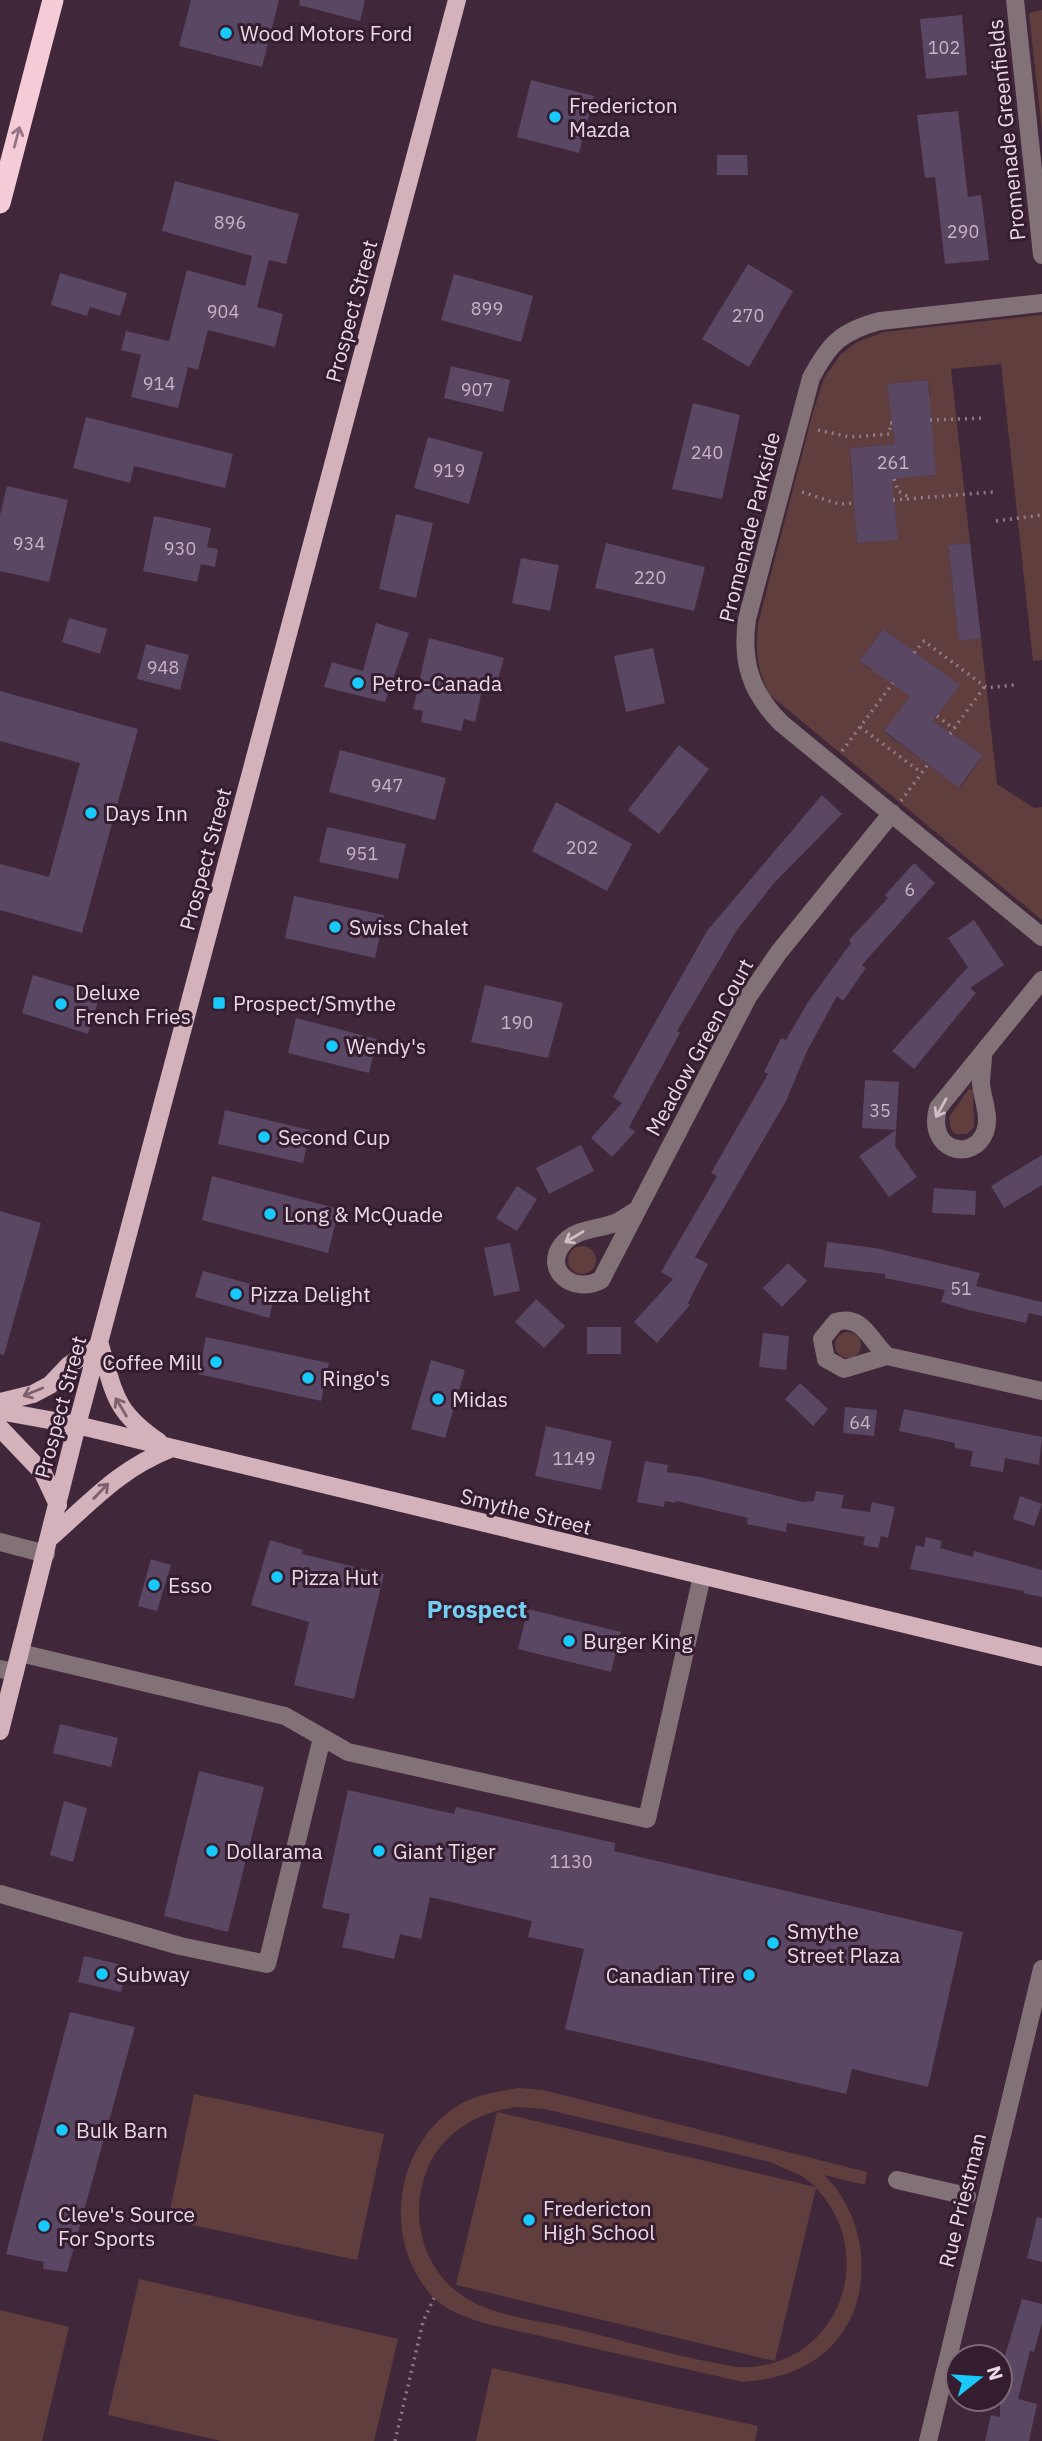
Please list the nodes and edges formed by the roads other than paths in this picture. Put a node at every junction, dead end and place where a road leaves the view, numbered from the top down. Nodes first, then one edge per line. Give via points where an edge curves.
1 (53, 0) edge
2 (457, 0) edge
3 (1015, 0) edge
4 (0, 203) edge
5 (1042, 255) edge
6 (1042, 303) edge
7 (892, 814) junction
8 (1042, 937) edge
9 (1042, 981) edge
10 (984, 1055) junction
11 (635, 1210) junction
12 (100, 1345) junction
13 (887, 1356) dead end
14 (1042, 1391) edge
15 (0, 1402) edge
16 (0, 1410) edge
17 (77, 1425) junction
18 (0, 1428) edge
19 (170, 1449) junction
20 (58, 1505) junction
21 (0, 1542) edge
22 (49, 1546) junction
23 (702, 1576) junction
24 (20, 1653) junction
25 (1038, 1659) edge
26 (7, 1670) edge
27 (0, 1731) edge
28 (323, 1738) junction
29 (0, 1894) edge
30 (1042, 1969) edge
31 (897, 2180) dead end
32 (967, 2196) dead end
33 (928, 2441) edge

4 -> 1 highway
2 - 12 main road, Prospect Street
3 - 5 street, Promenade Greenfields
6 - 7 street, Promenade Parkside via 862,326 826,349 811,378 743,644 749,676 766,708
7 - 8 street, Promenade Parkside
7 - 11 street, Meadow Green Court via 779,951 748,997
9 - 10 street
10 -> 10 street via 938,1108 936,1128 946,1145 957,1149 981,1140 986,1129 981,1083
11 -> 11 street, Meadow Green Court via 613,1224 570,1237 560,1246 556,1260 562,1276 573,1284 588,1286 601,1279
12 -> 15 main road via 69,1365 50,1385
12 - 17 main road, Prospect Street
19 -> 12 main road via 123,1412
13 - 14 street
16 - 17 main road, Smythe Street
17 - 19 main road, Smythe Street
17 - 20 main road, Prospect Street
18 - 20 main road via 43,1474
22 -> 19 main road via 112,1481 139,1462
19 - 23 main road, Smythe Street
20 - 22 main road, Prospect Street
21 - 22 street
22 - 24 main road, Prospect Street
23 - 25 main road, Smythe Street
23 - 28 street via 647,1819 348,1752
24 - 26 main road, Prospect Street
24 - 28 street via 285,1716
26 - 27 main road, Prospect Street
28 - 29 street via 267,1964 180,1946
30 - 33 street, Rue Priestman
31 - 32 street

